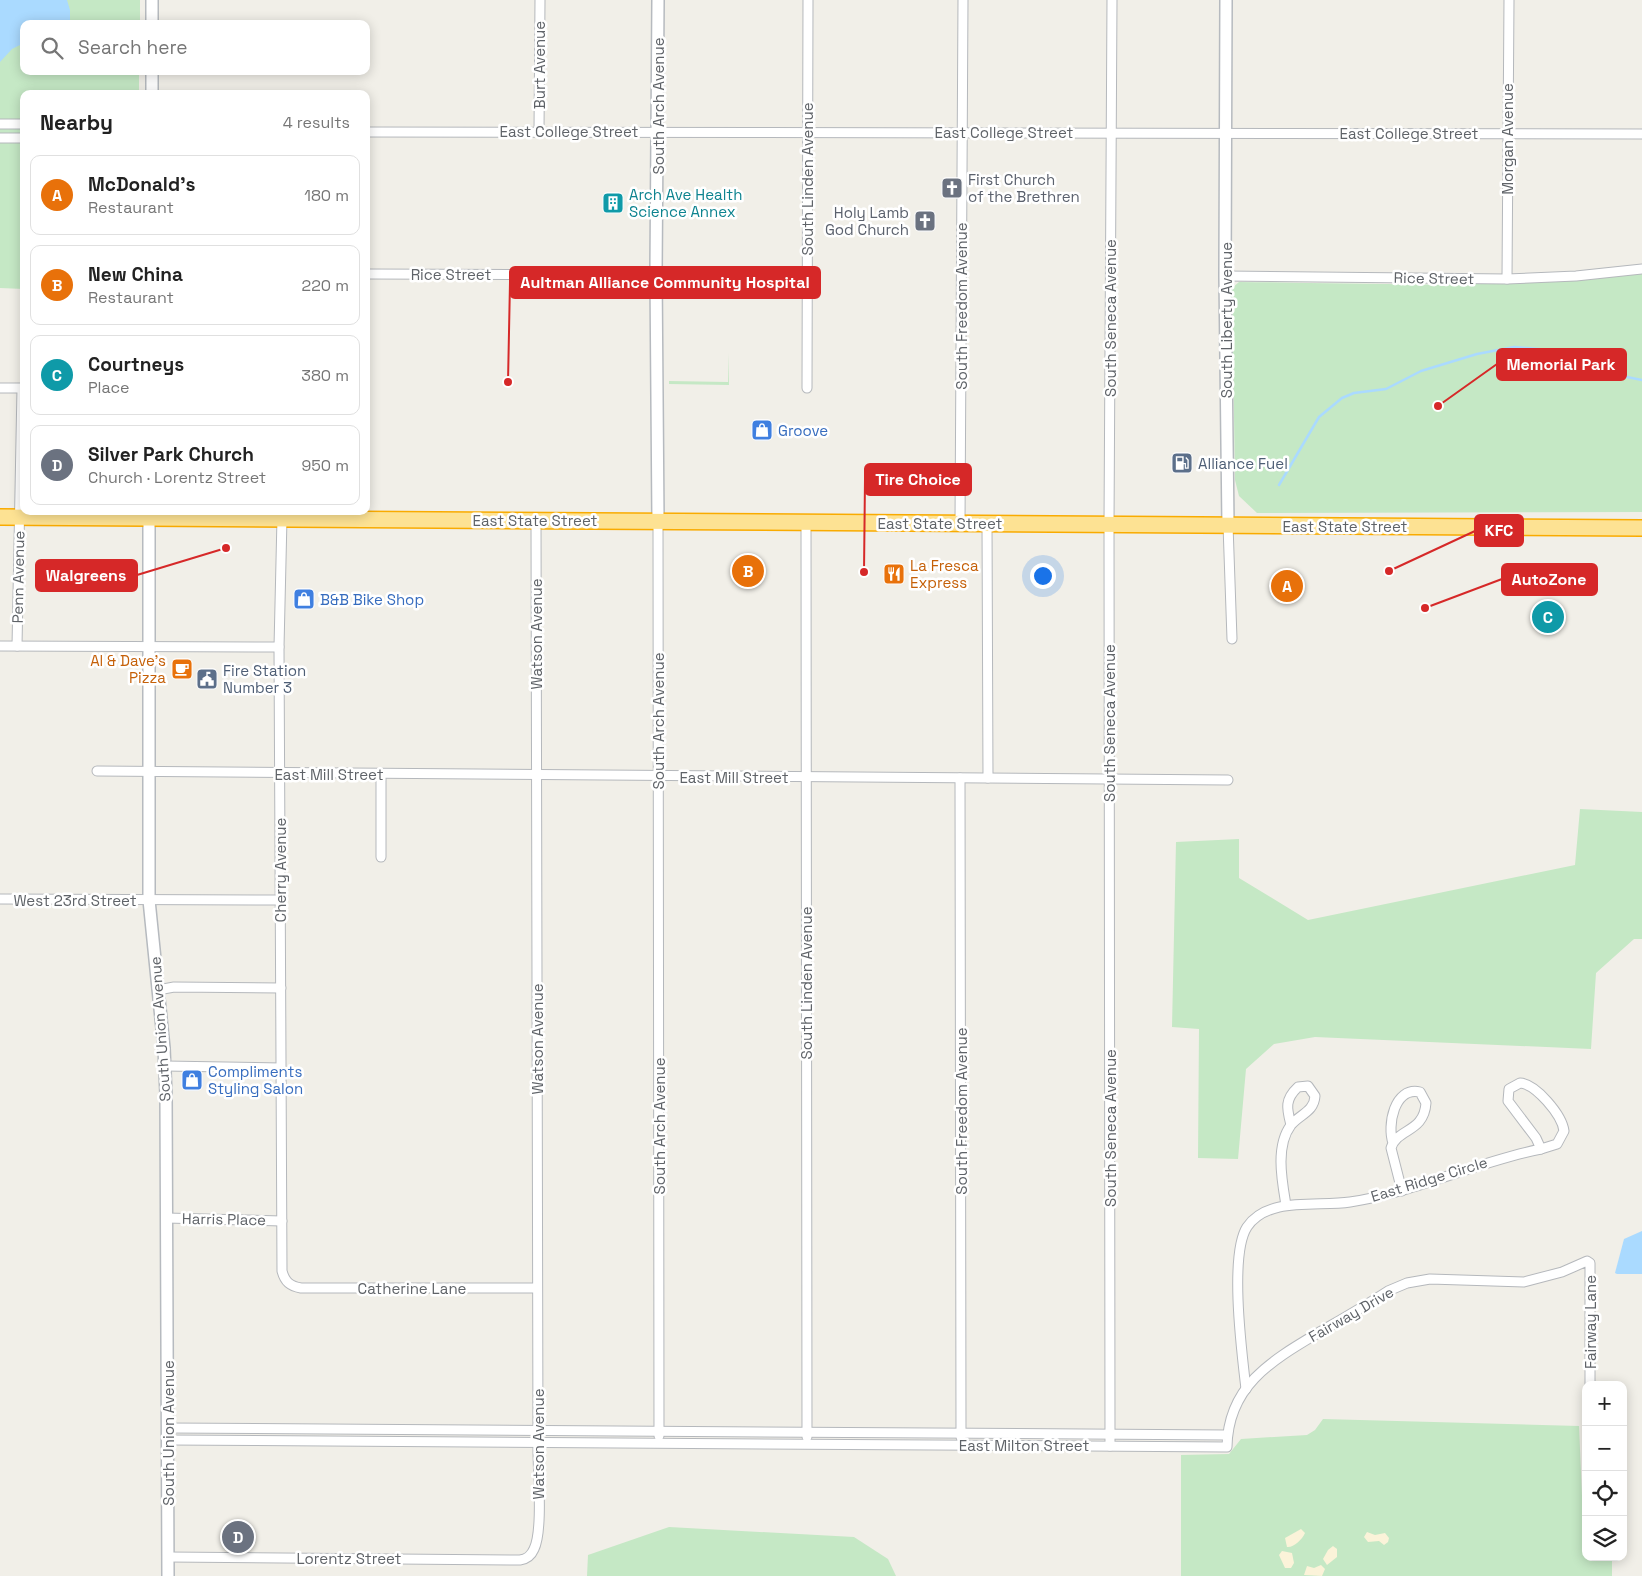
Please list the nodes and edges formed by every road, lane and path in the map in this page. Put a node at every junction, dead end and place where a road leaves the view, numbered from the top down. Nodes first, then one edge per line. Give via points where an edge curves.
1 (152, 0) edge
2 (540, 0) edge
3 (658, 0) edge
4 (808, 0) edge
5 (963, 0) edge
6 (1112, 0) edge
7 (1226, 0) edge
8 (1509, 0) edge
9 (152, 20) edge
10 (152, 75) edge
11 (152, 90) edge
12 (0, 124) edge
13 (20, 124) edge
14 (539, 131) junction
15 (658, 131) junction
16 (807, 131) junction
17 (370, 132) edge
18 (962, 132) junction
19 (1112, 132) junction
20 (1226, 132) junction
21 (1507, 133) junction
22 (1642, 134) edge
23 (0, 138) edge
24 (20, 138) edge
25 (1642, 268) edge
26 (370, 274) edge
27 (656, 275) junction
28 (1225, 276) junction
29 (1507, 279) junction
30 (0, 388) edge
31 (20, 388) edge
32 (807, 388) dead end
33 (20, 486) edge
34 (149, 515) edge
35 (0, 517) edge
36 (19, 518) junction
37 (282, 518) junction
38 (536, 520) junction
39 (658, 521) junction
40 (806, 522) junction
41 (960, 523) junction
42 (987, 523) junction
43 (1109, 524) junction
44 (1228, 525) junction
45 (1642, 528) edge
46 (1232, 639) dead end
47 (0, 646) edge
48 (17, 646) junction
49 (150, 646) junction
50 (279, 647) junction
51 (96, 771) dead end
52 (149, 773) junction
53 (280, 774) junction
54 (381, 775) junction
55 (536, 776) junction
56 (658, 777) junction
57 (806, 777) junction
58 (960, 778) junction
59 (988, 778) junction
60 (1110, 779) junction
61 (1228, 780) dead end
62 (381, 857) dead end
63 (0, 899) edge
64 (149, 900) junction
65 (280, 900) junction
66 (281, 988) junction
67 (158, 990) junction
68 (165, 1066) junction
69 (281, 1068) junction
70 (1291, 1125) dead end
71 (1393, 1143) junction
72 (1541, 1149) junction
73 (1402, 1191) junction
74 (1286, 1205) junction
75 (166, 1218) junction
76 (282, 1221) junction
77 (1588, 1261) joint
78 (288, 1284) joint
79 (537, 1288) junction
80 (1590, 1381) edge
81 (1246, 1389) junction
82 (168, 1428) junction
83 (252, 1428) junction
84 (322, 1429) junction
85 (394, 1429) junction
86 (463, 1430) junction
87 (538, 1430) junction
88 (595, 1430) junction
89 (659, 1431) junction
90 (723, 1431) junction
91 (807, 1432) junction
92 (882, 1432) junction
93 (961, 1433) junction
94 (1110, 1434) junction
95 (1166, 1434) junction
96 (1227, 1435) junction
97 (168, 1440) junction
98 (252, 1441) junction
99 (322, 1441) junction
100 (393, 1441) junction
101 (463, 1442) junction
102 (538, 1442) junction
103 (596, 1442) junction
104 (659, 1443) junction
105 (723, 1443) junction
106 (807, 1444) junction
107 (882, 1444) junction
108 (961, 1445) junction
109 (1110, 1446) junction
110 (1166, 1447) junction
111 (529, 1556) joint
112 (168, 1557) junction
113 (168, 1576) edge

1 - 9 main road
2 - 14 street, Burt Avenue
3 - 15 main road, South Arch Avenue
4 - 16 street, South Linden Avenue
5 - 18 street, South Freedom Avenue
6 - 19 street, South Seneca Avenue
7 - 20 main road, South Liberty Avenue
8 - 21 street, Morgan Avenue
10 - 11 main road
12 - 13 street
14 - 15 street, East College Street
14 - 17 street, East College Street
15 - 16 street, East College Street
15 - 27 main road, South Arch Avenue
16 - 18 street, East College Street
16 - 32 street, South Linden Avenue
18 - 19 street, East College Street
18 - 41 street, South Freedom Avenue
19 - 20 street, East College Street
19 - 43 street, South Seneca Avenue
20 - 21 street, East College Street
20 - 28 main road, South Liberty Avenue
21 - 22 street, East College Street
21 - 29 street, Morgan Avenue
23 - 24 street
25 - 29 street, Rice Street via 1576,276
26 - 27 street, Rice Street
27 - 39 main road, South Arch Avenue
28 - 29 street, Rice Street
28 - 44 main road, South Liberty Avenue
30 - 31 street
33 - 36 street, Penn Avenue
34 - 36 highway, East State Street
34 - 37 highway, East State Street
34 - 49 main road, South Union Avenue
35 - 36 highway, East State Street
36 - 48 street, Penn Avenue
37 - 38 highway, East State Street
37 - 50 street, Cherry Avenue
38 - 39 highway, East State Street
38 - 55 street, Watson Avenue
39 - 40 highway, East State Street
39 - 56 street, South Arch Avenue
40 - 41 highway, East State Street
40 - 57 street, South Linden Avenue
41 - 42 highway, East State Street
42 - 43 highway, East State Street
42 - 59 street
43 - 44 highway, East State Street
43 - 60 street, South Seneca Avenue
44 - 45 highway, East State Street
44 - 46 street, South Liberty Avenue
47 - 48 street
48 - 49 street
49 - 50 street
49 - 52 main road, South Union Avenue
50 - 53 street, Cherry Avenue
51 - 52 street, East Mill Street
52 - 53 street, East Mill Street
52 - 64 main road, South Union Avenue
53 - 54 street, East Mill Street
53 - 65 street, Cherry Avenue
54 - 55 street, East Mill Street
54 - 62 street
55 - 56 street, East Mill Street
55 - 79 street, Watson Avenue
56 - 57 street, East Mill Street
56 - 89 street, South Arch Avenue
57 - 58 street, East Mill Street
57 - 91 street, South Linden Avenue
58 - 59 street, East Mill Street
58 - 93 street, South Freedom Avenue
59 - 60 street, East Mill Street
60 - 61 street, East Mill Street
60 - 94 street, South Seneca Avenue
63 - 64 street, West 23rd Street
64 - 65 street, West 23rd Street
64 - 67 main road, South Union Avenue
65 - 66 street, Cherry Avenue
66 - 67 street via 174,987
66 - 69 street, Cherry Avenue
67 - 68 main road, South Union Avenue
68 - 69 street
68 - 75 main road, South Union Avenue
69 - 76 street, Cherry Avenue
70 - 74 street via 1281,1168
71 - 71 street via 1392,1121 1397,1104 1407,1094 1420,1092 1426,1103 1424,1116
71 - 73 street via 1392,1154
72 - 72 street, East Ridge Circle via 1552,1147 1561,1140 1564,1131 1561,1118 1529,1085 1513,1085 1508,1093 1508,1102
72 - 73 street, East Ridge Circle via 1486,1162
73 - 74 street, East Ridge Circle via 1350,1202
74 - 81 street, East Ridge Circle via 1259,1215 1249,1224 1241,1241 1238,1317
75 - 76 street, Harris Place
75 - 82 main road, South Union Avenue
76 - 78 street, Cherry Avenue via 282,1271
77 - 80 street, Fairway Lane
77 - 81 street, Fairway Drive via 1524,1282 1430,1280 1397,1287 1274,1360
78 - 79 street, Catherine Lane via 301,1288
79 - 87 street, Watson Avenue
81 - 96 street via 1228,1424
82 - 83 street, East Milton Street
82 - 97 main road, South Union Avenue
83 - 84 street, East Milton Street
83 - 98 street
84 - 85 street, East Milton Street
84 - 99 street
85 - 86 street, East Milton Street
85 - 100 street
86 - 87 street, East Milton Street
86 - 101 street
87 - 88 street, East Milton Street
87 - 102 street, Watson Avenue
88 - 89 street, East Milton Street
88 - 103 street
89 - 90 street, East Milton Street
89 - 104 street, South Arch Avenue
90 - 91 street, East Milton Street
90 - 105 street
91 - 92 street, East Milton Street
91 - 106 street, South Linden Avenue
92 - 93 street, East Milton Street
92 - 107 street
93 - 94 street, East Milton Street
93 - 108 street, South Freedom Avenue
94 - 95 street, East Milton Street
94 - 109 street, South Seneca Avenue
95 - 96 street, East Milton Street
95 - 110 street
96 - 110 street, East Milton Street via 1227,1447
97 - 98 street, East Milton Street
97 - 112 main road, South Union Avenue
98 - 99 street, East Milton Street
99 - 100 street, East Milton Street
100 - 101 street, East Milton Street
101 - 102 street, East Milton Street
102 - 103 street, East Milton Street
102 - 111 street, Watson Avenue via 538,1535
103 - 104 street, East Milton Street
104 - 105 street, East Milton Street
105 - 106 street, East Milton Street
106 - 107 street, East Milton Street
107 - 108 street, East Milton Street
108 - 109 street, East Milton Street
109 - 110 street, East Milton Street
111 - 112 street, Lorentz Street via 520,1560
112 - 113 main road, South Union Avenue

